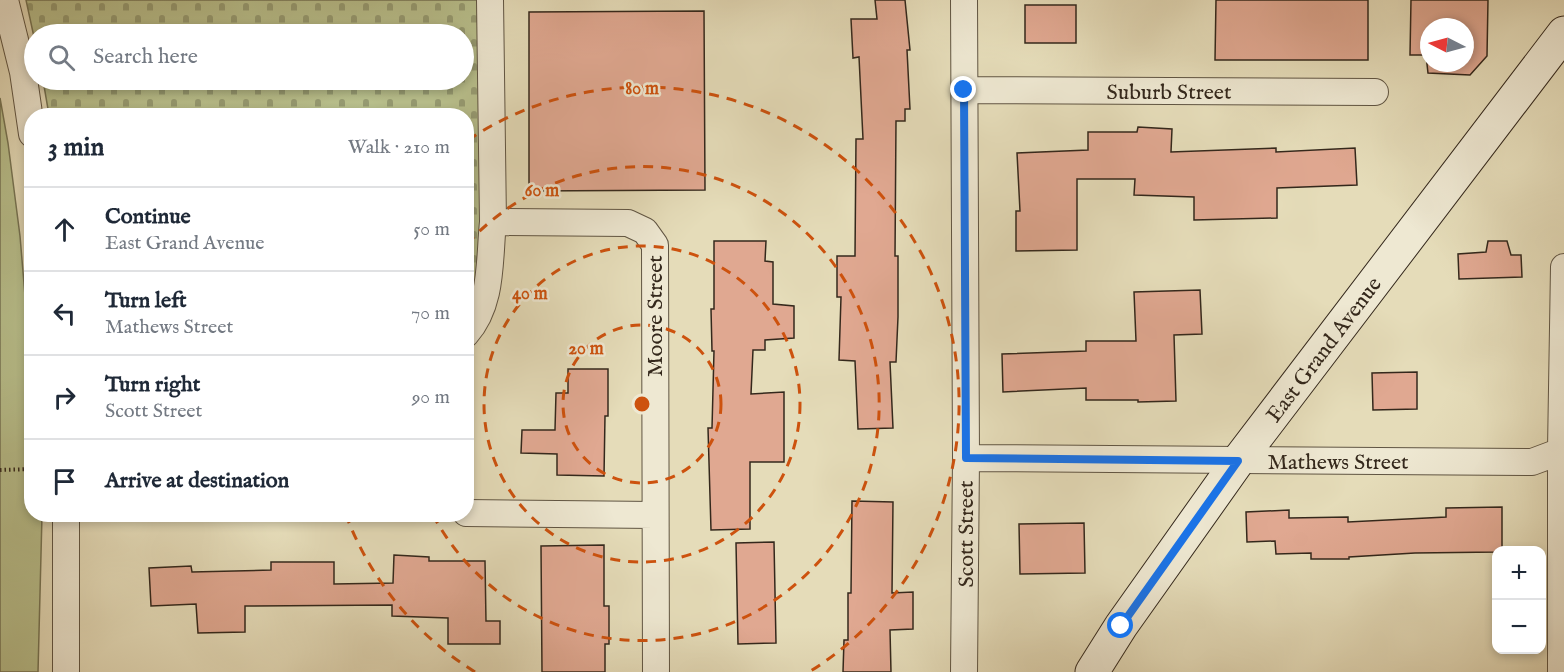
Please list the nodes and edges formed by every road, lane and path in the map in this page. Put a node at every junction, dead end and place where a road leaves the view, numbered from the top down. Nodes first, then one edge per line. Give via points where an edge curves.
1 (5, 0) edge
2 (490, 0) edge
3 (964, 0) edge
4 (1564, 33) edge
5 (24, 84) edge
6 (25, 90) edge
7 (964, 90) junction
8 (1374, 92) dead end
9 (28, 108) edge
10 (493, 222) junction
11 (1564, 267) edge
12 (474, 325) edge
13 (1562, 450) edge
14 (966, 458) junction
15 (1238, 461) junction
16 (24, 469) edge
17 (0, 470) edge
18 (474, 513) edge
19 (654, 515) junction
20 (66, 522) edge
21 (66, 672) edge
22 (656, 672) edge
23 (964, 672) edge
24 (1092, 672) edge
25 (1561, 672) edge

1 - 5 street
2 - 10 street
3 - 7 street, Scott Street
4 - 15 main road, East Grand Avenue
6 - 9 street
7 - 8 street, Suburb Street
7 - 14 street, Scott Street
10 - 12 street via 485,303
10 - 19 street, Moore Street via 628,224 645,231 655,245
11 - 13 street
13 - 15 street, Mathews Street via 1532,462
13 - 25 street
14 - 15 street, Mathews Street
14 - 23 street, Scott Street
15 - 24 main road, East Grand Avenue
16 - 17 path
18 - 19 street
19 - 22 street, Moore Street
20 - 21 street

